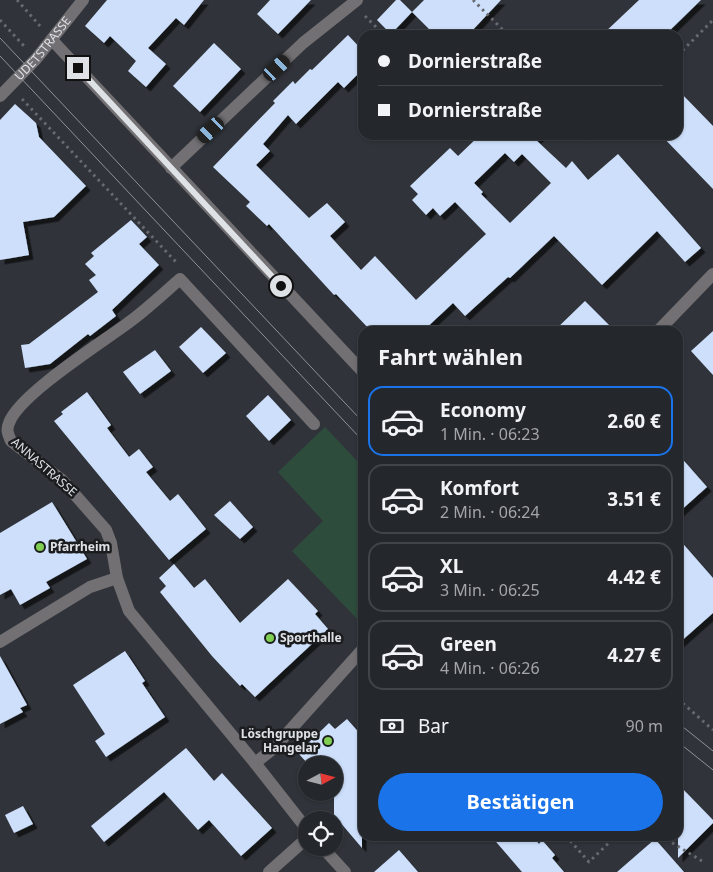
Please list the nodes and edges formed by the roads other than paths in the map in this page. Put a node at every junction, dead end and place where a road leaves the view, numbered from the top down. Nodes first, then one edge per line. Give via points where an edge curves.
1 (83, 0) edge
2 (355, 2) edge
3 (52, 40) junction
4 (0, 96) edge
5 (171, 168) junction
6 (713, 274) edge
7 (663, 326) edge
8 (358, 368) edge
9 (314, 424) dead end
10 (118, 578) junction
11 (0, 642) edge
12 (358, 654) edge
13 (256, 763) junction
14 (298, 818) edge
15 (298, 846) edge
16 (330, 856) edge
17 (269, 872) edge
18 (345, 872) edge

1 - 3 street, UDETSTRASSE
2 - 5 street via 303,43
3 - 4 street, UDETSTRASSE
3 - 5 street
5 - 8 street
6 - 7 street
9 - 10 street, ANNASTRASSE via 180,279 134,319 67,367 22,404 9,422 7,432 11,441 62,480 106,530
10 - 11 street via 90,588
10 - 13 street, ANNASTRASSE via 129,611
12 - 13 street via 274,748
13 - 14 street, ANNASTRASSE
15 - 17 street
16 - 18 street

